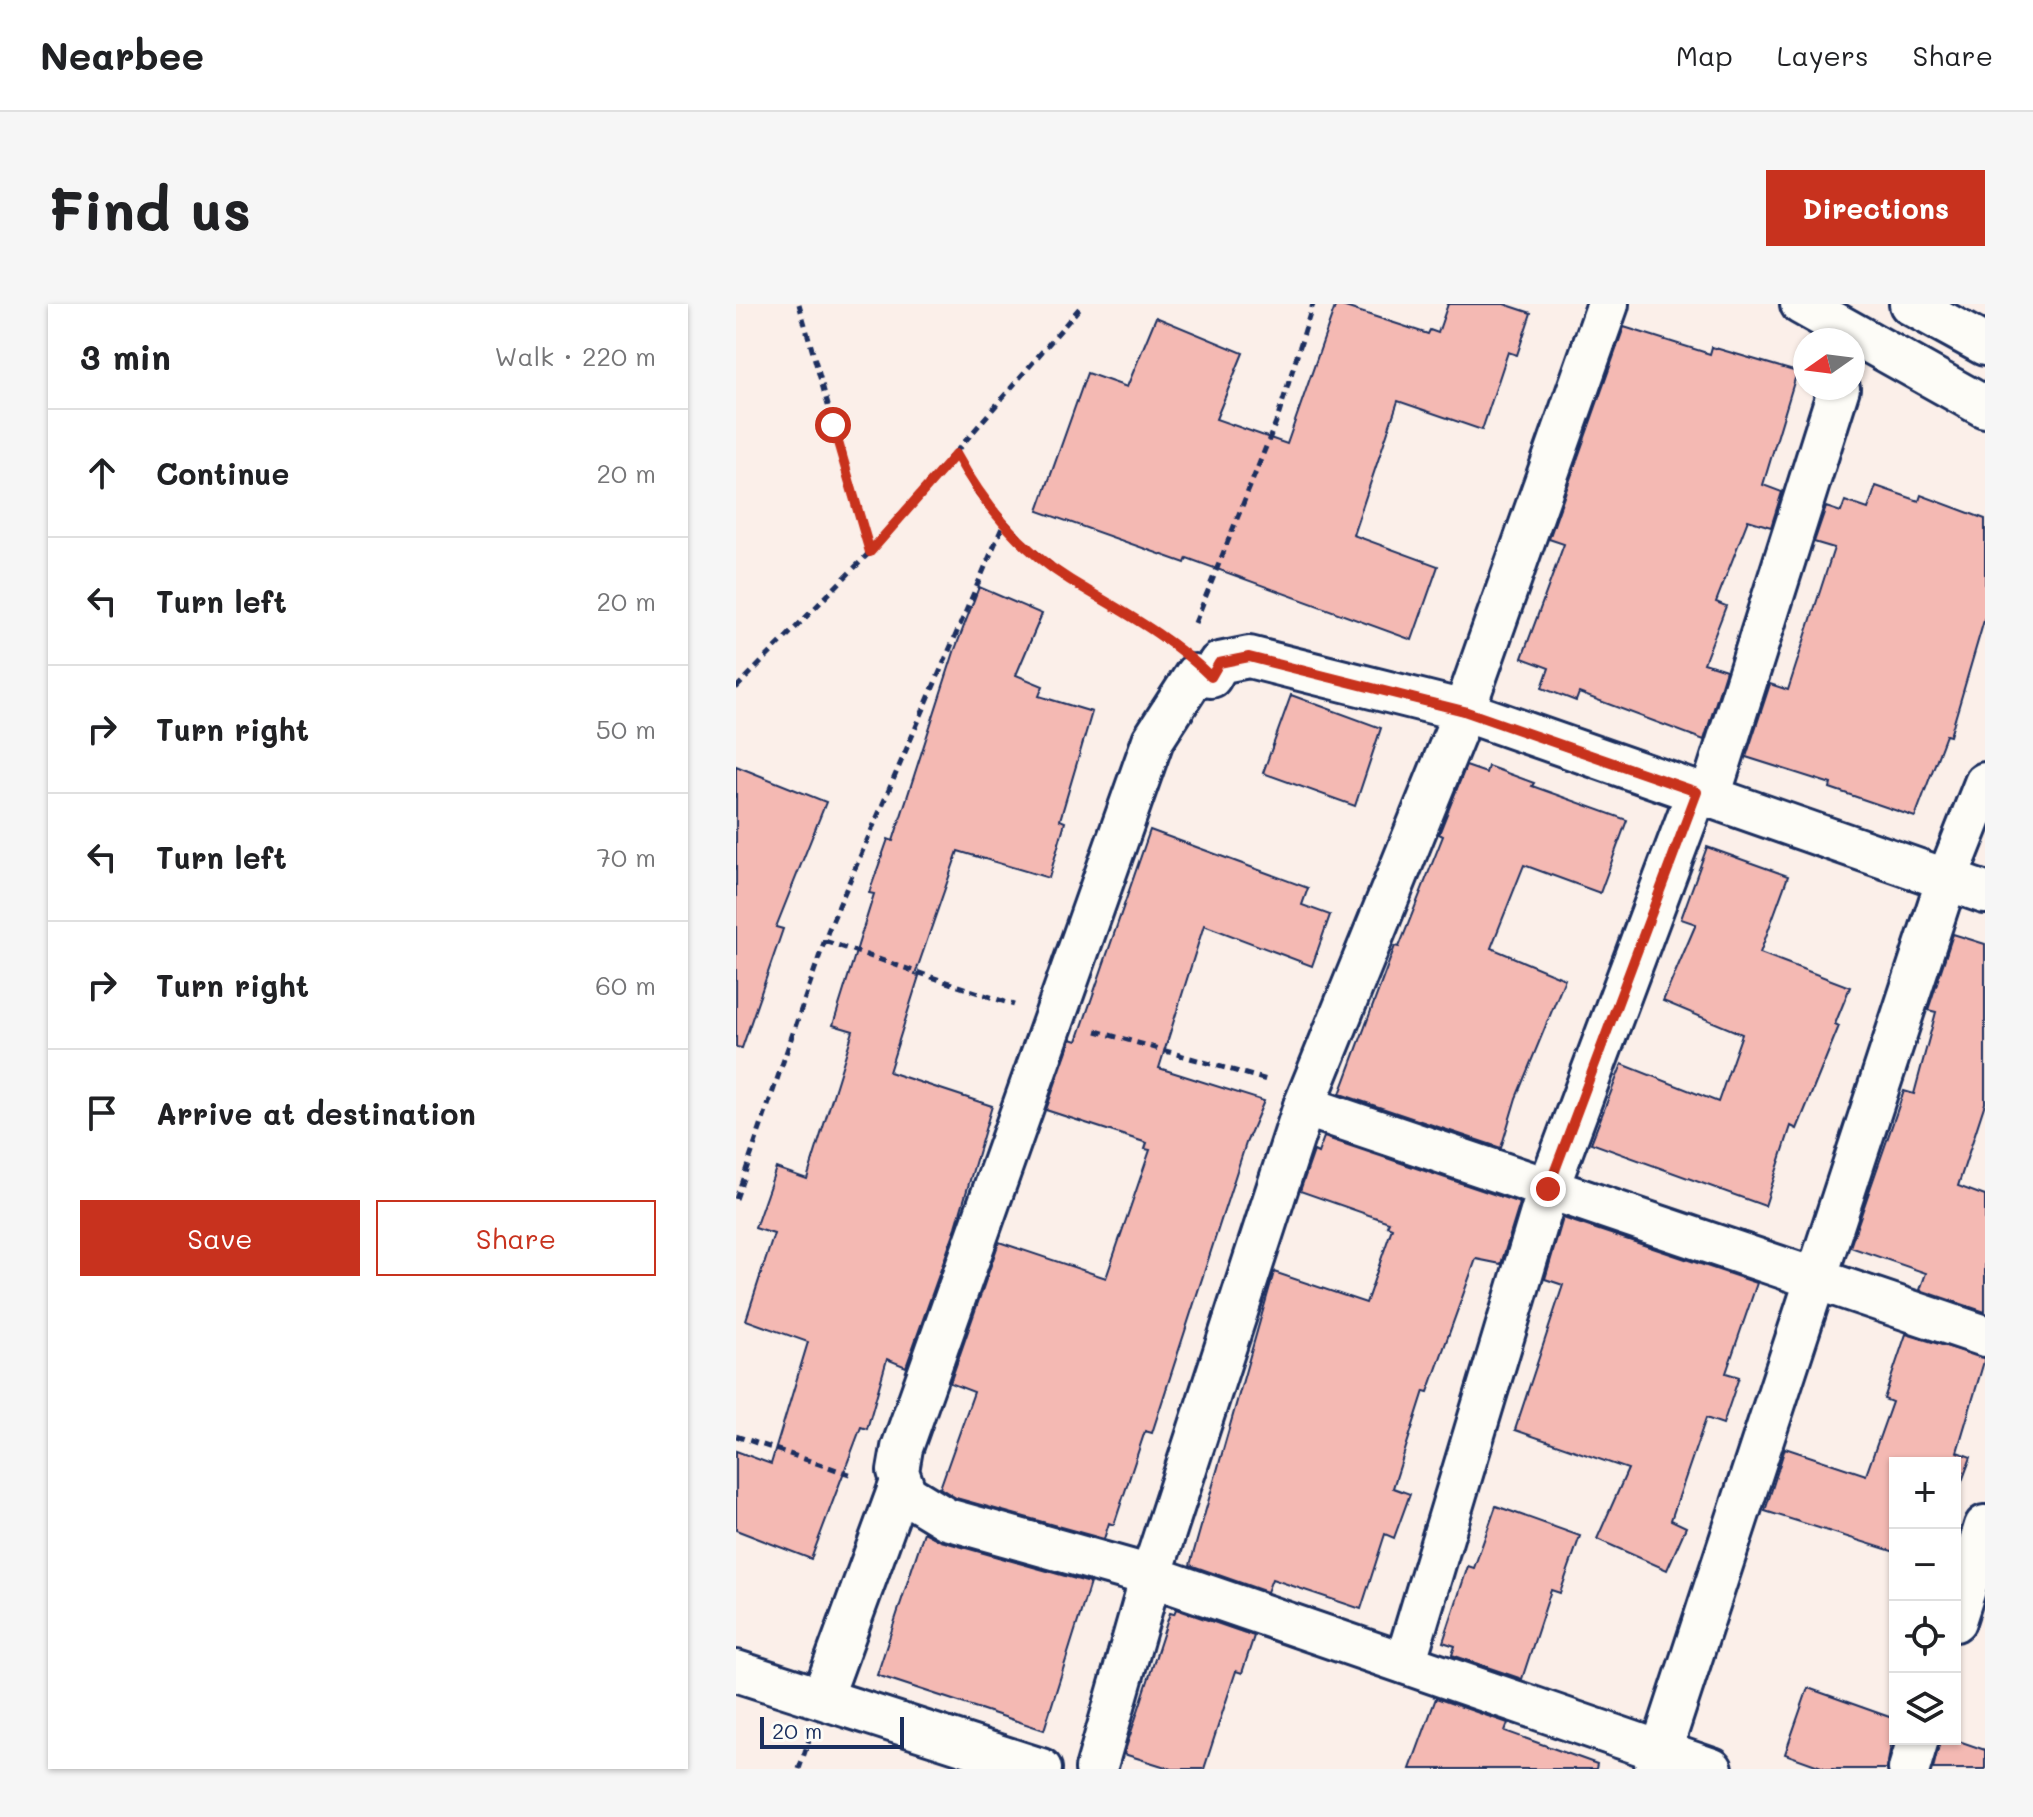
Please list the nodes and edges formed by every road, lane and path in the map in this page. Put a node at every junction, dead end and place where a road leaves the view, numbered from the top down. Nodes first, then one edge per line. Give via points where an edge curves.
1 (799, 304) edge
2 (1083, 304) edge
3 (1313, 304) edge
4 (1608, 304) edge
5 (1801, 304) edge
6 (1910, 304) edge
7 (1838, 328) edge
8 (1865, 344) edge
9 (1985, 345) edge
10 (1835, 400) edge
11 (1985, 407) edge
12 (956, 454) junction
13 (1004, 523) junction
14 (870, 552) junction
15 (1197, 664) junction
16 (736, 688) edge
17 (1464, 711) junction
18 (1985, 783) edge
19 (1704, 794) junction
20 (1947, 879) junction
21 (1985, 893) edge
22 (1304, 1106) junction
23 (1548, 1189) junction
24 (736, 1199) edge
25 (1815, 1280) junction
26 (1985, 1336) edge
27 (736, 1436) edge
28 (899, 1486) junction
29 (1985, 1526) edge
30 (1151, 1576) junction
31 (1961, 1602) edge
32 (1405, 1663) junction
33 (736, 1671) edge
34 (822, 1698) junction
35 (1916, 1745) edge
36 (1658, 1760) edge
37 (1041, 1769) edge
38 (1096, 1769) edge
39 (1712, 1769) edge
40 (1909, 1769) edge

1 - 14 path
2 - 12 path
3 - 15 path
4 - 17 street
5 - 7 street
6 - 9 street
8 - 11 street
10 - 19 street
12 - 13 path via 978,493
12 - 14 path
13 - 15 path via 1068,579 1111,602
13 - 24 path via 828,931
14 - 16 path
15 - 17 street via 1249,657
15 - 28 street via 1153,740 902,1448
17 - 19 street
17 - 22 street
18 - 20 street
19 - 20 street
19 - 23 street
20 - 21 street
20 - 25 street
22 - 23 street
22 - 30 street
23 - 25 street
23 - 32 street
25 - 26 street
25 - 36 street
27 - 28 path
28 - 30 street via 947,1519
28 - 34 street
29 - 31 street
30 - 32 street
30 - 38 street
32 - 36 street
33 - 34 street
34 - 37 street
35 - 40 street
36 - 39 street

